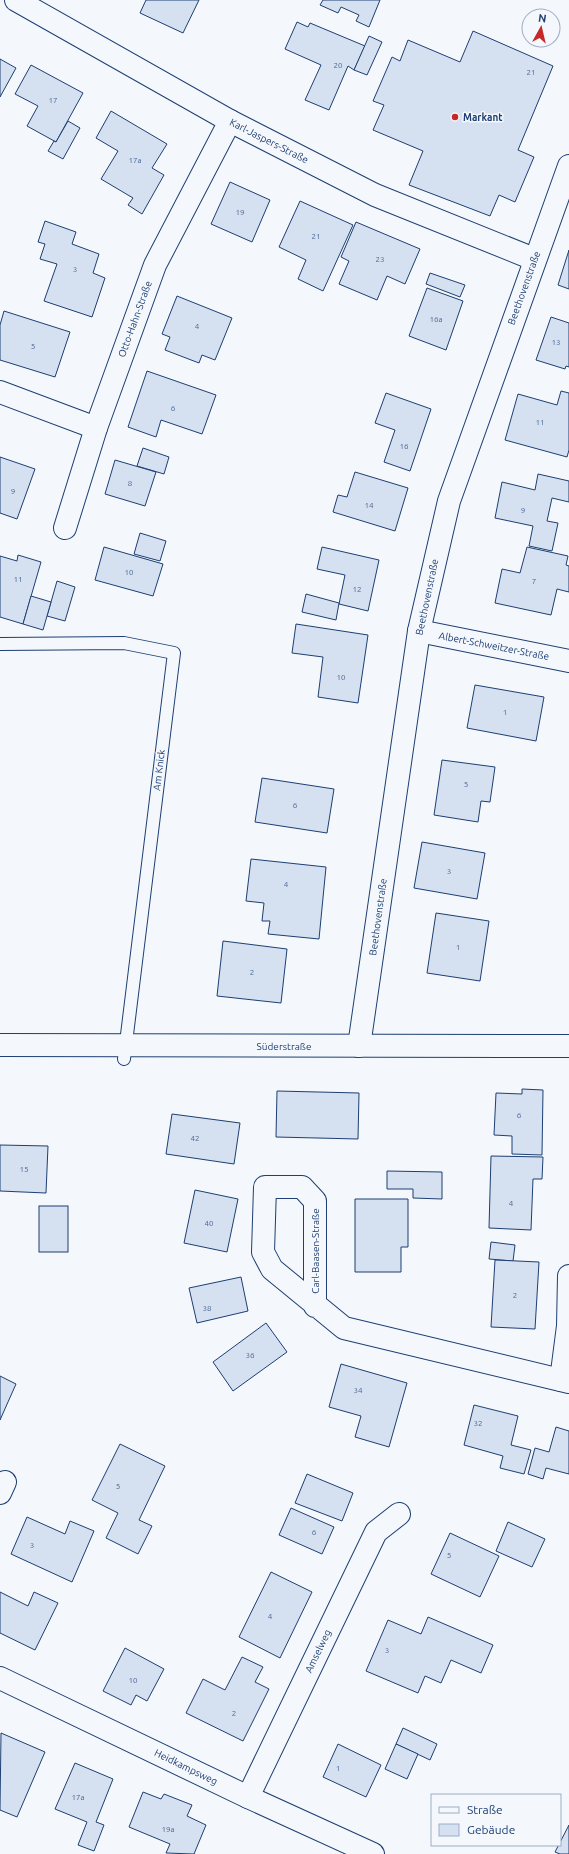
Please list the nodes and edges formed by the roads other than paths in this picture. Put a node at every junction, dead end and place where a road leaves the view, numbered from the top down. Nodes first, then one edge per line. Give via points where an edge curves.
1 (16, 0) edge
2 (230, 121) junction
3 (569, 166) edge
4 (534, 259) junction
5 (0, 392) edge
6 (96, 428) junction
7 (65, 528) dead end
8 (419, 631) junction
9 (0, 644) edge
10 (569, 661) edge
11 (0, 1044) edge
12 (359, 1046) junction
13 (569, 1046) edge
14 (125, 1052) junction
15 (569, 1276) edge
16 (315, 1306) junction
17 (565, 1381) edge
18 (399, 1514) dead end
19 (0, 1678) edge
20 (248, 1797) junction
21 (372, 1854) edge

1 - 2 street, Karl-Jaspers-Straße
2 - 4 street, Karl-Jaspers-Straße via 375,195
2 - 6 street, Otto-Hahn-Straße via 155,265
3 - 4 street, Beethovenstraße
4 - 8 street, Beethovenstraße via 449,501
5 - 6 street
6 - 7 street, Otto-Hahn-Straße
8 - 10 street, Albert-Schweitzer-Straße
8 - 12 street, Beethovenstraße
9 - 14 lane, Am Knick via 124,643 174,654
11 - 14 street, Süderstraße
12 - 13 street, Süderstraße
12 - 14 street, Süderstraße
15 - 17 street
16 - 16 street, Carl-Baasen-Straße via 315,1201 302,1187 265,1187 263,1252 272,1270
16 - 17 street, Carl-Baasen-Straße via 344,1328
18 - 20 street, Amselweg via 376,1532
19 - 20 street, Heidkampsweg
20 - 21 street, Heidkampsweg

